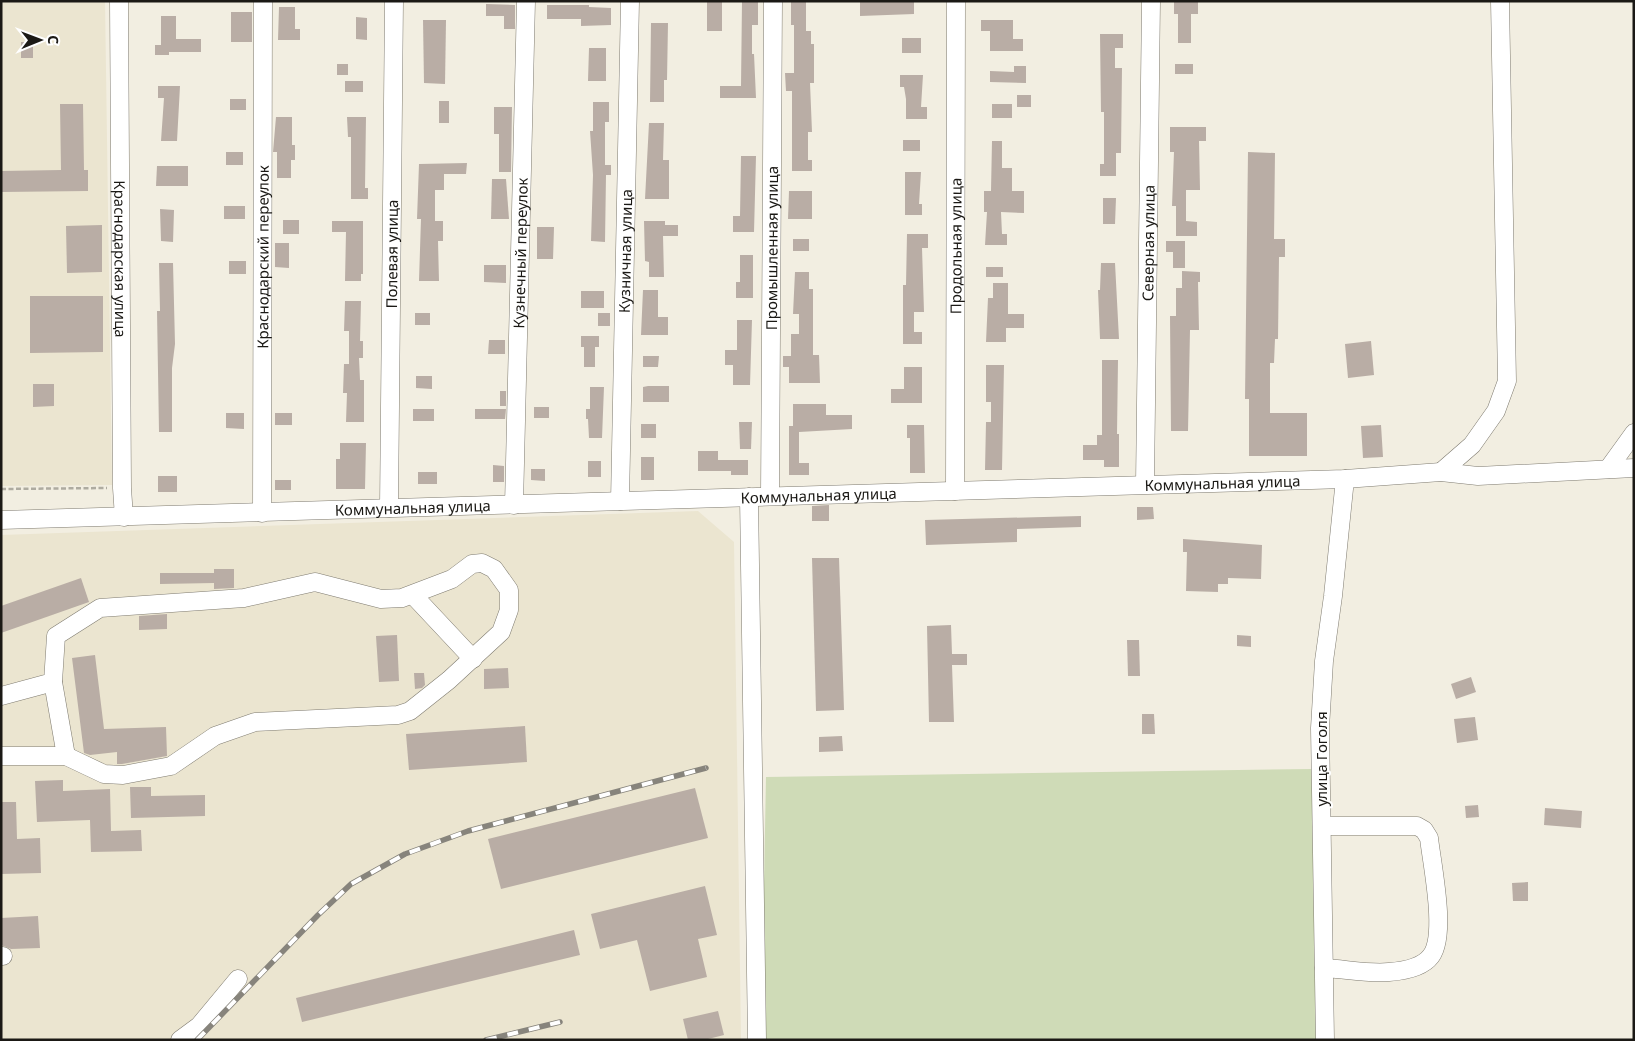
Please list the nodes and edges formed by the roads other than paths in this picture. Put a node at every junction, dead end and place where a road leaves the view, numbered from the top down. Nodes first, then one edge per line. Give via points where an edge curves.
1 (119, 1) edge
2 (263, 1) edge
3 (394, 1) edge
4 (526, 1) edge
5 (630, 1) edge
6 (773, 1) edge
7 (956, 1) edge
8 (1151, 1) edge
9 (1500, 1) edge
10 (1634, 433) edge
11 (1634, 468) edge
12 (1608, 469) junction
13 (1441, 472) junction
14 (1345, 479) junction
15 (1145, 484) junction
16 (955, 491) junction
17 (770, 496) junction
18 (749, 497) junction
19 (620, 501) junction
20 (514, 505) junction
21 (390, 508) junction
22 (262, 513) junction
23 (124, 517) junction
24 (1, 520) edge
25 (412, 595) junction
26 (473, 659) junction
27 (53, 682) junction
28 (1, 696) edge
29 (1, 756) edge
30 (66, 756) junction
31 (1322, 826) junction
32 (1324, 968) junction
33 (238, 979) dead end
34 (180, 1040) edge
35 (757, 1040) edge
36 (1325, 1040) edge

1 - 23 street, Краснодарская улица
2 - 22 street, Краснодарский переулок
3 - 21 street, Полевая улица
4 - 20 street, Кузнечный переулок
5 - 19 street, Кузничная улица
6 - 17 street, Промышленная улица
7 - 16 street, Продольная улица
8 - 15 street, Северная улица
9 - 13 street via 1507,381 1492,418 1472,445
10 - 12 street
11 - 12 street, Коммунальная улица
12 - 13 street, Коммунальная улица via 1478,476
13 - 14 street, Коммунальная улица
14 - 15 street, Коммунальная улица
14 - 31 street, улица Гоголя via 1324,661 1320,728
15 - 16 street, Коммунальная улица
16 - 17 street, Коммунальная улица
17 - 18 street, Коммунальная улица
18 - 19 street, Коммунальная улица
18 - 35 street
19 - 20 street, Коммунальная улица
20 - 21 street, Коммунальная улица
21 - 22 street, Коммунальная улица
22 - 23 street, Коммунальная улица
23 - 24 street, Коммунальная улица
25 - 26 street
25 - 26 street via 452,579 472,564 482,563 494,569 509,590 509,610 501,632
25 - 27 street via 381,599 315,582 244,598 100,608 56,636
26 - 30 street via 410,711 398,715 255,722 215,736 172,766 123,775 104,774
27 - 28 street
27 - 30 street
29 - 30 street
31 - 32 street, улица Гоголя
31 - 32 street via 1422,828 1429,838 1439,936 1433,954 1425,962 1407,970 1388,973
32 - 36 street, улица Гоголя
33 - 34 street via 199,1026

